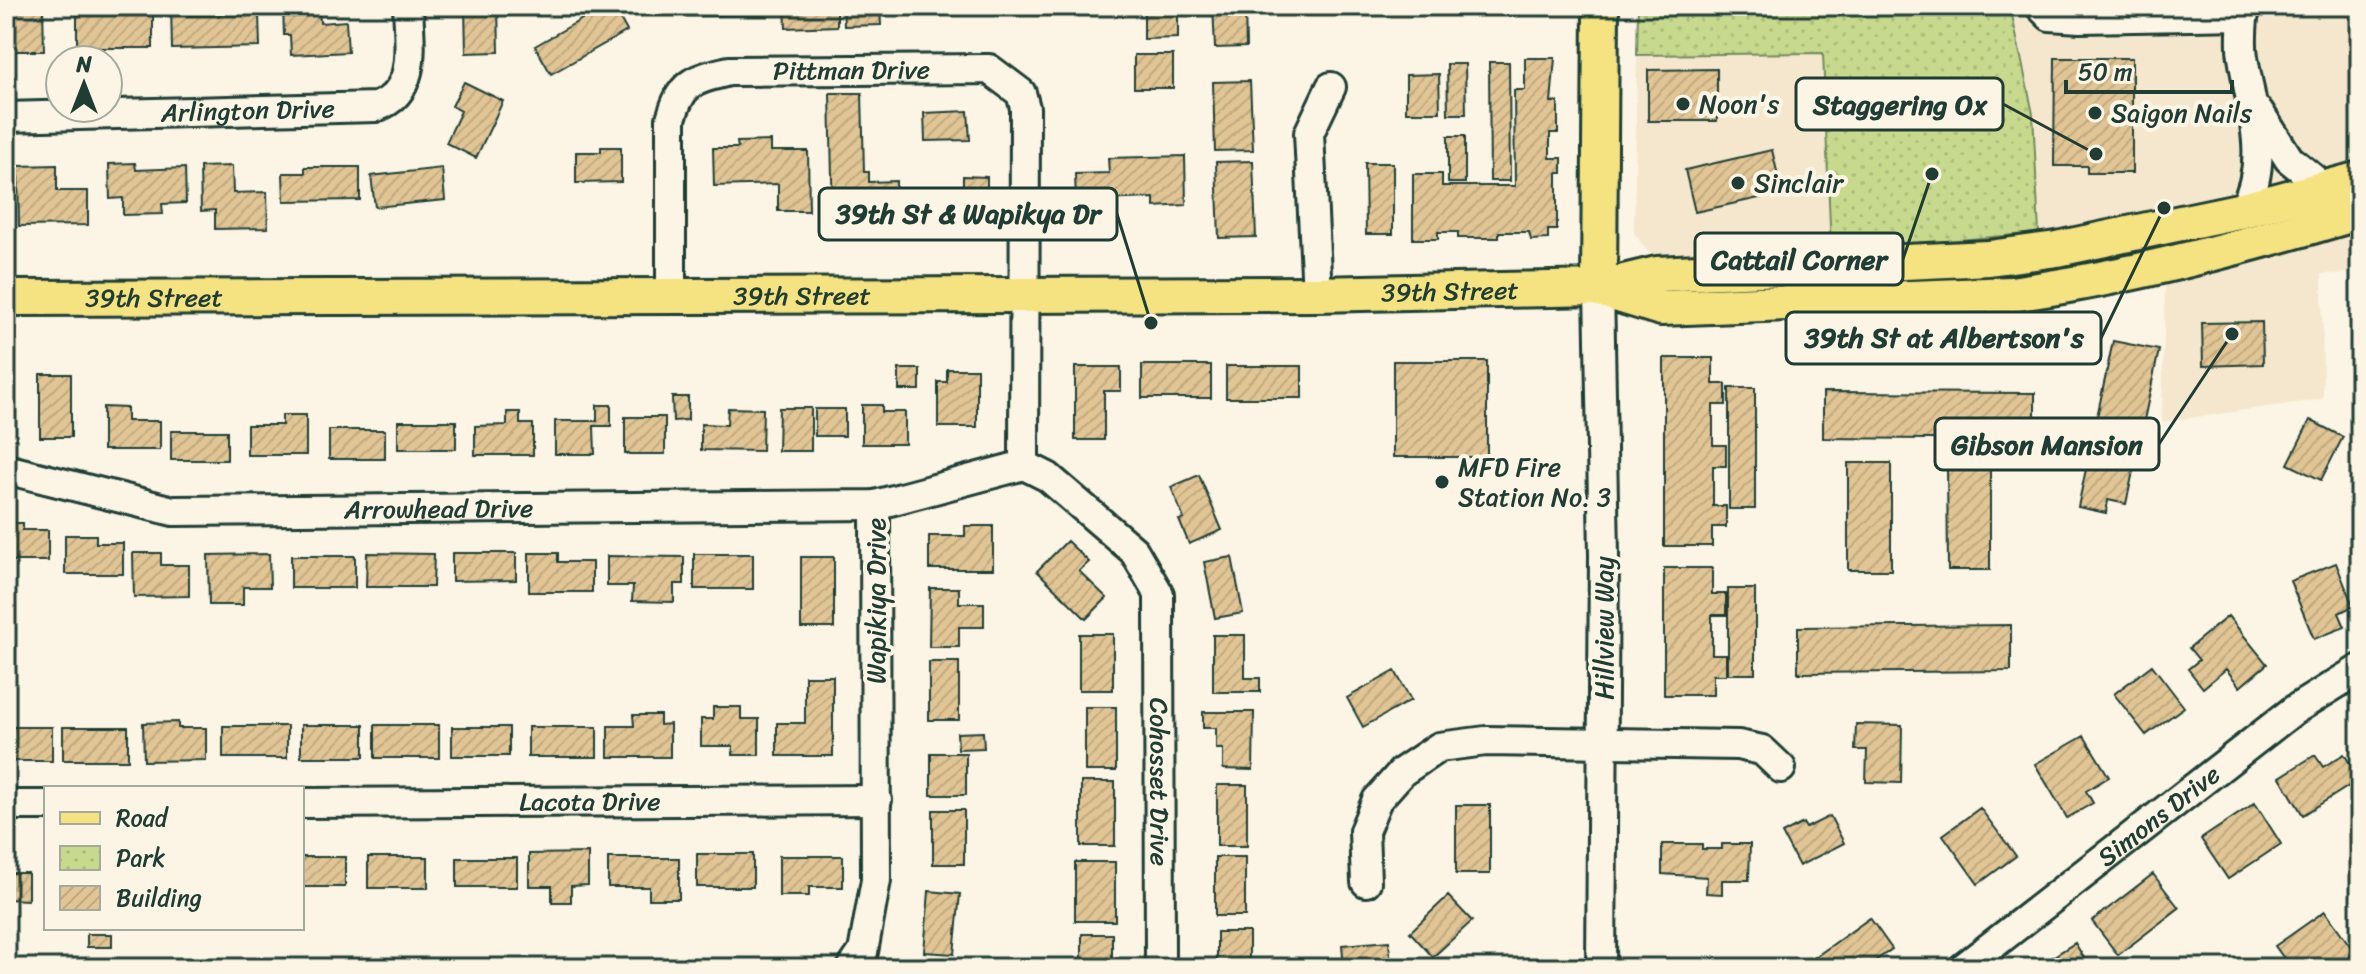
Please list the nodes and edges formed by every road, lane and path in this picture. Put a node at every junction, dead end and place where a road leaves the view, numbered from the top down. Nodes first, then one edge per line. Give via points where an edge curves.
1 (408, 6) edge
2 (1601, 6) edge
3 (2040, 6) edge
4 (2244, 10) edge
5 (1331, 87) dead end
6 (2251, 97) junction
7 (6, 117) edge
8 (2289, 159) junction
9 (2360, 179) edge
10 (2326, 189) junction
11 (2284, 201) junction
12 (2243, 210) junction
13 (2360, 212) edge
14 (1599, 288) junction
15 (1317, 294) junction
16 (2011, 294) junction
17 (671, 295) junction
18 (1024, 295) junction
19 (6, 298) edge
20 (1024, 465) junction
21 (6, 469) edge
22 (875, 505) junction
23 (2360, 669) edge
24 (1603, 742) junction
25 (1781, 768) dead end
26 (877, 800) junction
27 (304, 803) edge
28 (6, 805) edge
29 (44, 805) edge
30 (1366, 882) dead end
31 (852, 968) edge
32 (1160, 968) edge
33 (1601, 968) edge
34 (1963, 968) edge

1 - 7 street, Arlington Drive via 408,72 396,94 376,107
2 - 14 main road
3 - 4 street via 2050,16 2080,18
4 - 6 street via 2242,53
5 - 15 street via 1309,133
6 - 8 street
6 - 12 street via 2260,167
8 - 10 street
8 - 11 street
9 - 10 main road
10 - 11 main road
11 - 12 main road
11 - 16 main road via 2278,216 2261,225 2047,273
12 - 14 main road via 1989,258 1657,274
13 - 16 main road via 2219,251
14 - 15 main road, 39th Street
14 - 16 main road via 1661,308
14 - 24 street, Hillview Way
15 - 18 main road, 39th Street
17 - 18 main road, 39th Street
17 - 18 street, Pittman Drive via 671,119 677,99 691,81 729,71 989,69 1021,93 1025,108
17 - 19 main road, 39th Street
18 - 20 street
20 - 22 street, Wapikiya Drive
20 - 32 street, Cohosset Drive via 1048,477 1134,551 1159,594
21 - 22 street, Arrowhead Drive via 173,511
22 - 26 street, Wapikiya Drive
23 - 34 street, Simons Drive via 2294,710
24 - 25 street via 1738,745 1762,750
24 - 30 street via 1486,741 1439,747 1402,772 1377,800 1364,831
24 - 33 street, Hillview Way
26 - 27 street, Lacota Drive
26 - 31 street, Wapikiya Drive via 876,880 863,952
28 - 29 street

